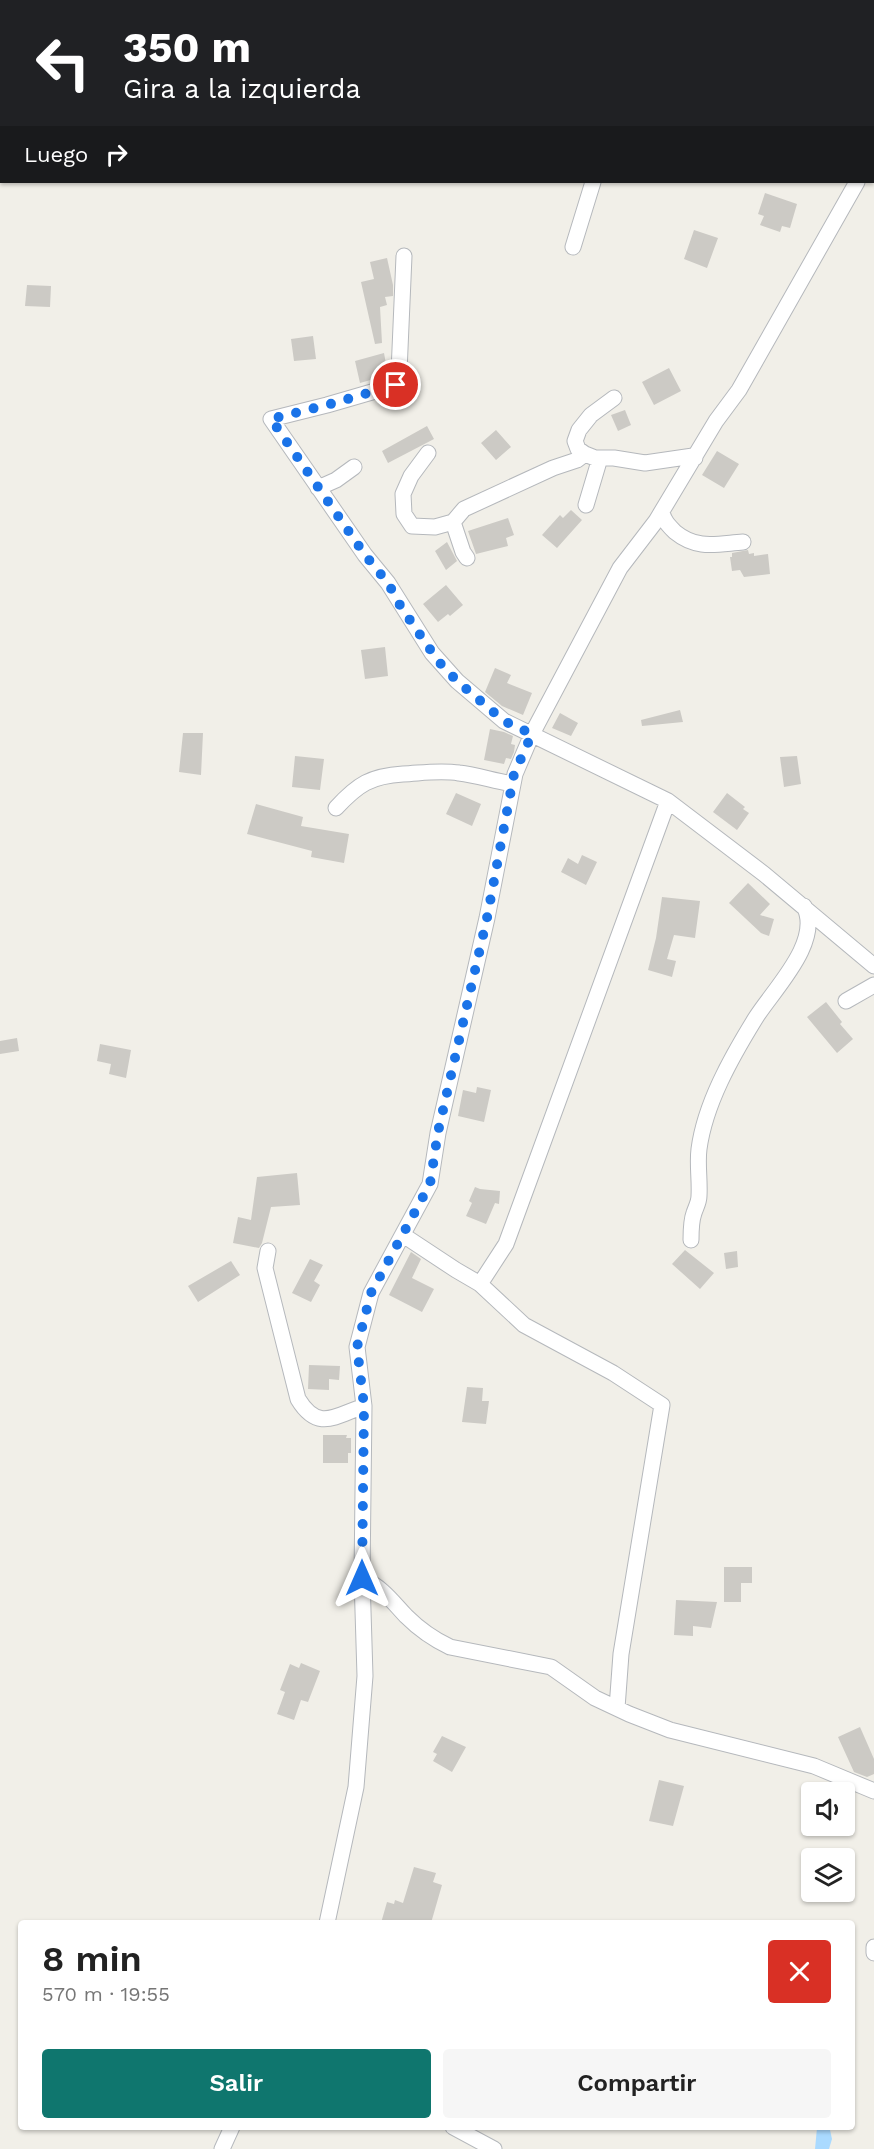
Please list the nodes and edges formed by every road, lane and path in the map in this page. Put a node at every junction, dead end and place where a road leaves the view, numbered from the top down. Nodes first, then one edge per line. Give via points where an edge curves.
1 (593, 183) edge
2 (856, 183) edge
3 (573, 247) dead end
4 (404, 256) dead end
5 (614, 398) dead end
6 (428, 453) dead end
7 (585, 454) junction
8 (600, 458) junction
9 (695, 458) junction
10 (354, 467) dead end
11 (318, 488) junction
12 (586, 504) dead end
13 (662, 513) junction
14 (453, 522) junction
15 (742, 542) dead end
16 (467, 558) dead end
17 (532, 734) junction
18 (513, 784) junction
19 (668, 801) junction
20 (336, 808) dead end
21 (804, 906) junction
22 (874, 966) edge
23 (874, 985) edge
24 (846, 1001) dead end
25 (403, 1235) junction
26 (691, 1240) dead end
27 (268, 1251) dead end
28 (480, 1284) junction
29 (364, 1406) junction
30 (362, 1578) junction
31 (617, 1708) junction
32 (874, 1791) edge
33 (328, 1920) edge
34 (874, 1947) edge
35 (874, 1953) edge
36 (231, 2130) edge
37 (459, 2130) edge
38 (222, 2149) edge
39 (494, 2149) edge

1 - 3 street
2 - 9 street via 739,390
4 - 11 street via 396,385 271,419
5 - 7 street via 579,430 578,449
6 - 14 street via 403,494 404,514 412,526
7 - 8 street
7 - 14 street via 464,509
8 - 9 street via 645,463
8 - 12 street
9 - 13 street
10 - 11 street
11 - 17 street via 388,583 438,661 504,721
13 - 15 street via 665,522 687,542
13 - 17 street via 620,568
14 - 16 street
17 - 18 street
17 - 19 street
18 - 20 street via 458,772 387,775 371,779
18 - 25 street via 430,1184
19 - 21 street
19 - 28 street via 506,1244
21 - 22 street
21 - 26 street via 808,913 807,930 797,960 748,1031 704,1122 699,1149 699,1197
23 - 24 street
25 - 28 street
25 - 29 street via 371,1293 357,1347
27 - 29 street via 265,1268 298,1399 304,1409 323,1420
28 - 31 street via 524,1324 662,1405 621,1654
29 - 30 street
30 - 31 street via 376,1584 437,1641 551,1667 595,1698
30 - 33 street via 365,1676 356,1787
31 - 32 street via 670,1730 814,1767
34 - 35 street
36 - 38 street
37 - 39 street

